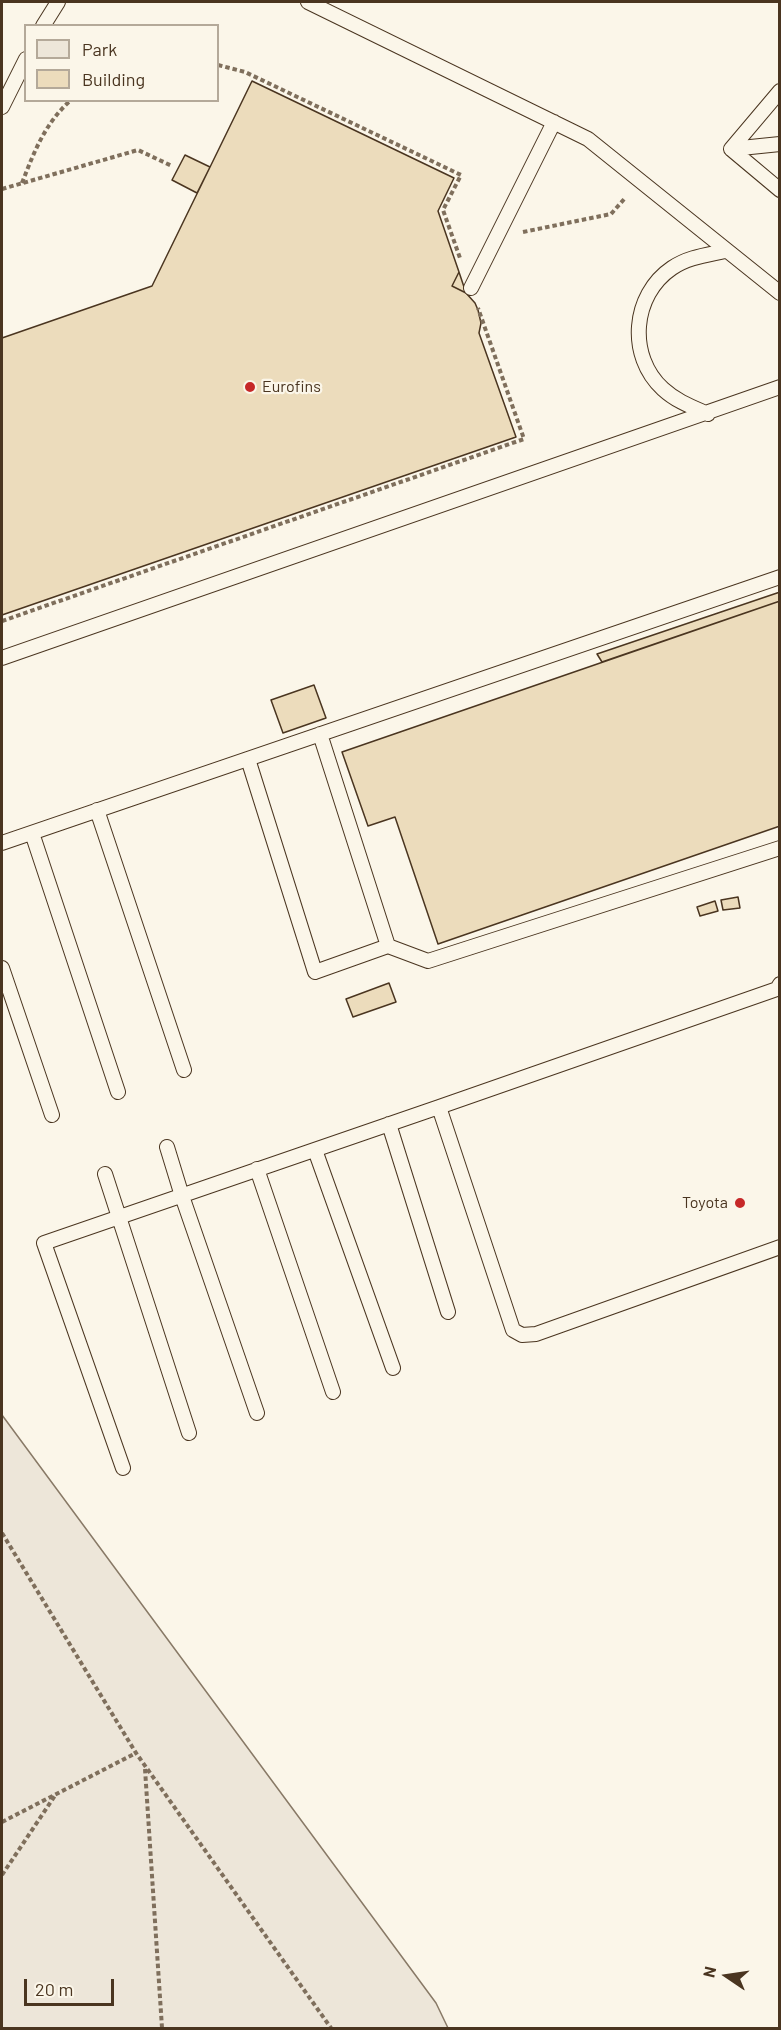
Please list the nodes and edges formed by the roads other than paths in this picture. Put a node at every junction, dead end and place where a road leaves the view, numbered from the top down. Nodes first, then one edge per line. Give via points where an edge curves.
1 (58, 2) edge
2 (308, 2) edge
3 (44, 24) edge
4 (24, 64) edge
5 (780, 91) edge
6 (2, 107) edge
7 (554, 122) junction
8 (780, 144) edge
9 (731, 149) junction
10 (780, 190) edge
11 (725, 251) junction
12 (471, 288) road end
13 (780, 293) edge
14 (780, 387) edge
15 (708, 414) junction
16 (780, 577) edge
17 (2, 658) edge
18 (320, 734) junction
19 (248, 759) junction
20 (97, 810) junction
21 (32, 832) junction
22 (2, 843) edge
23 (780, 848) edge
24 (388, 946) junction
25 (2, 968) edge
26 (779, 990) edge
27 (184, 1070) dead end
28 (118, 1092) dead end
29 (439, 1107) junction
30 (52, 1115) dead end
31 (389, 1124) junction
32 (167, 1147) dead end
33 (315, 1150) junction
34 (257, 1169) junction
35 (105, 1174) dead end
36 (182, 1196) junction
37 (119, 1217) junction
38 (780, 1248) edge
39 (448, 1312) dead end
40 (393, 1368) dead end
41 (333, 1392) dead end
42 (257, 1413) dead end
43 (189, 1433) dead end
44 (123, 1468) dead end

1 - 3 lane
2 - 7 lane
4 - 6 lane
5 - 9 lane
7 - 11 lane via 588,140
7 - 12 lane
8 - 9 lane
9 - 10 lane
11 - 13 lane
11 - 15 lane via 684,261 658,280 642,309 638,330 640,352 655,380 676,399
14 - 15 lane
15 - 17 lane
16 - 18 lane
18 - 19 lane
18 - 24 lane
19 - 20 lane
19 - 24 lane via 315,972
20 - 21 lane
20 - 27 lane
21 - 22 lane
21 - 28 lane
23 - 24 lane via 428,961
25 - 30 lane
26 - 29 lane
29 - 31 lane
29 - 38 lane via 513,1330 522,1335 536,1334
31 - 33 lane
31 - 39 lane
32 - 36 lane
33 - 34 lane
33 - 40 lane
34 - 36 lane
34 - 41 lane
35 - 37 lane
36 - 37 lane
36 - 42 lane
37 - 43 lane
37 - 44 lane via 44,1243

